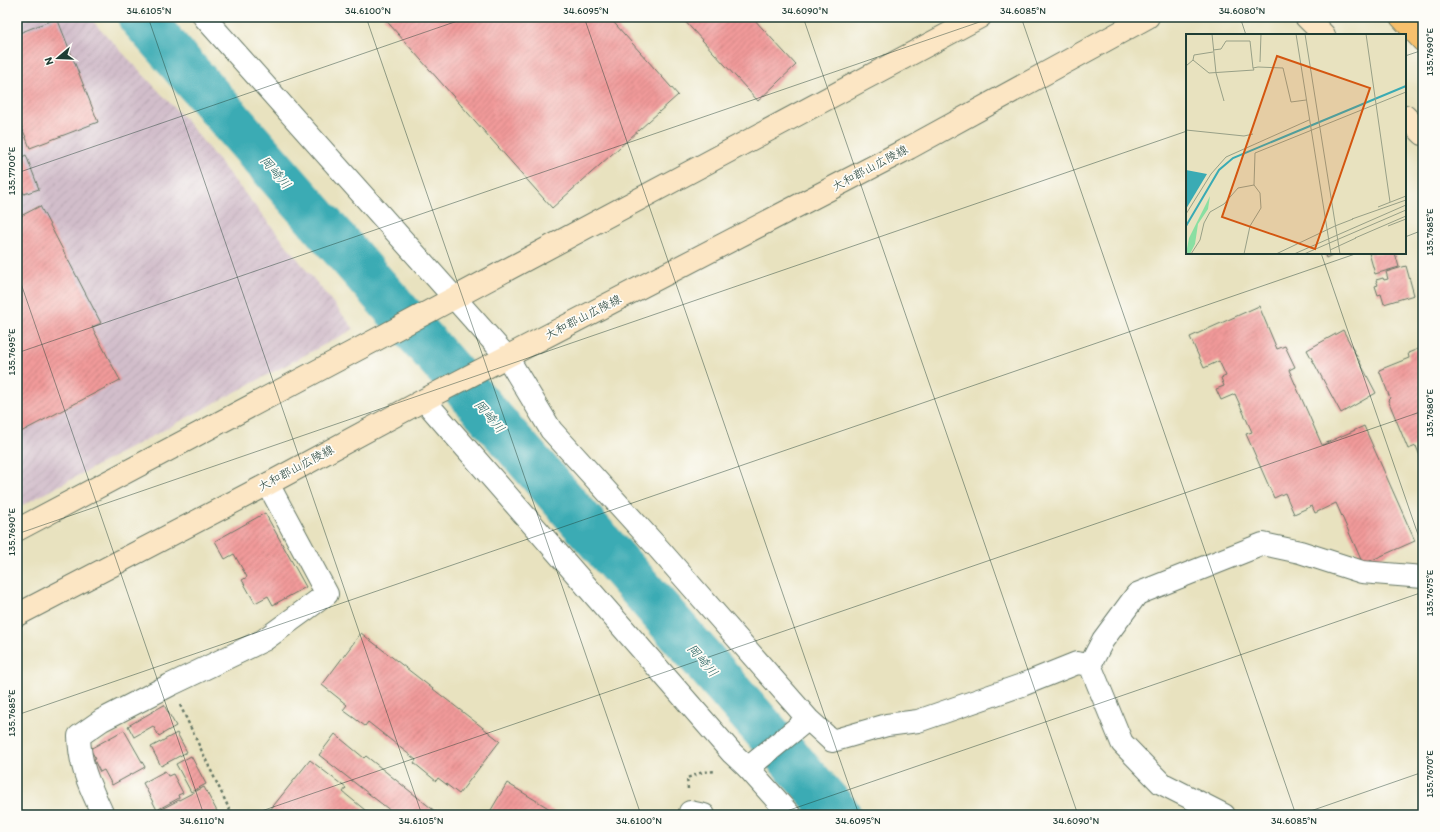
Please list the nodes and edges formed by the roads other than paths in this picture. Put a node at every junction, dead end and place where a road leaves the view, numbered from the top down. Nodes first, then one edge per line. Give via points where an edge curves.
1 (204, 17) edge
2 (980, 17) edge
3 (1148, 17) edge
4 (1306, 17) edge
5 (1401, 17) edge
6 (1323, 34) edge
7 (1423, 41) edge
8 (1406, 117) edge
9 (1423, 134) edge
10 (449, 301) junction
11 (500, 361) junction
12 (430, 397) junction
13 (268, 484) junction
14 (17, 530) edge
15 (1423, 577) edge
16 (17, 615) edge
17 (1090, 665) junction
18 (808, 719) junction
19 (748, 768) junction
20 (103, 815) edge
21 (790, 815) edge
22 (1224, 815) edge

1 - 10 street
2 - 10 main road
3 - 11 main road, 大和郡山広陵線 via 909,148
4 - 6 main road
5 - 7 highway
8 - 9 main road
10 - 11 street
10 - 14 main road
11 - 12 main road, 大和郡山広陵線
11 - 18 street via 551,430
12 - 13 main road, 大和郡山広陵線
12 - 19 street via 732,753
13 - 16 main road, 大和郡山広陵線
13 - 20 street via 327,594 264,640 102,720 79,736 79,753 84,774
15 - 17 street via 1362,572 1300,552 1263,544 1137,594 1103,640
17 - 18 street via 1078,663 1022,686 918,721 887,725 832,741
17 - 22 street via 1122,743 1161,783
18 - 19 street
19 - 21 street

